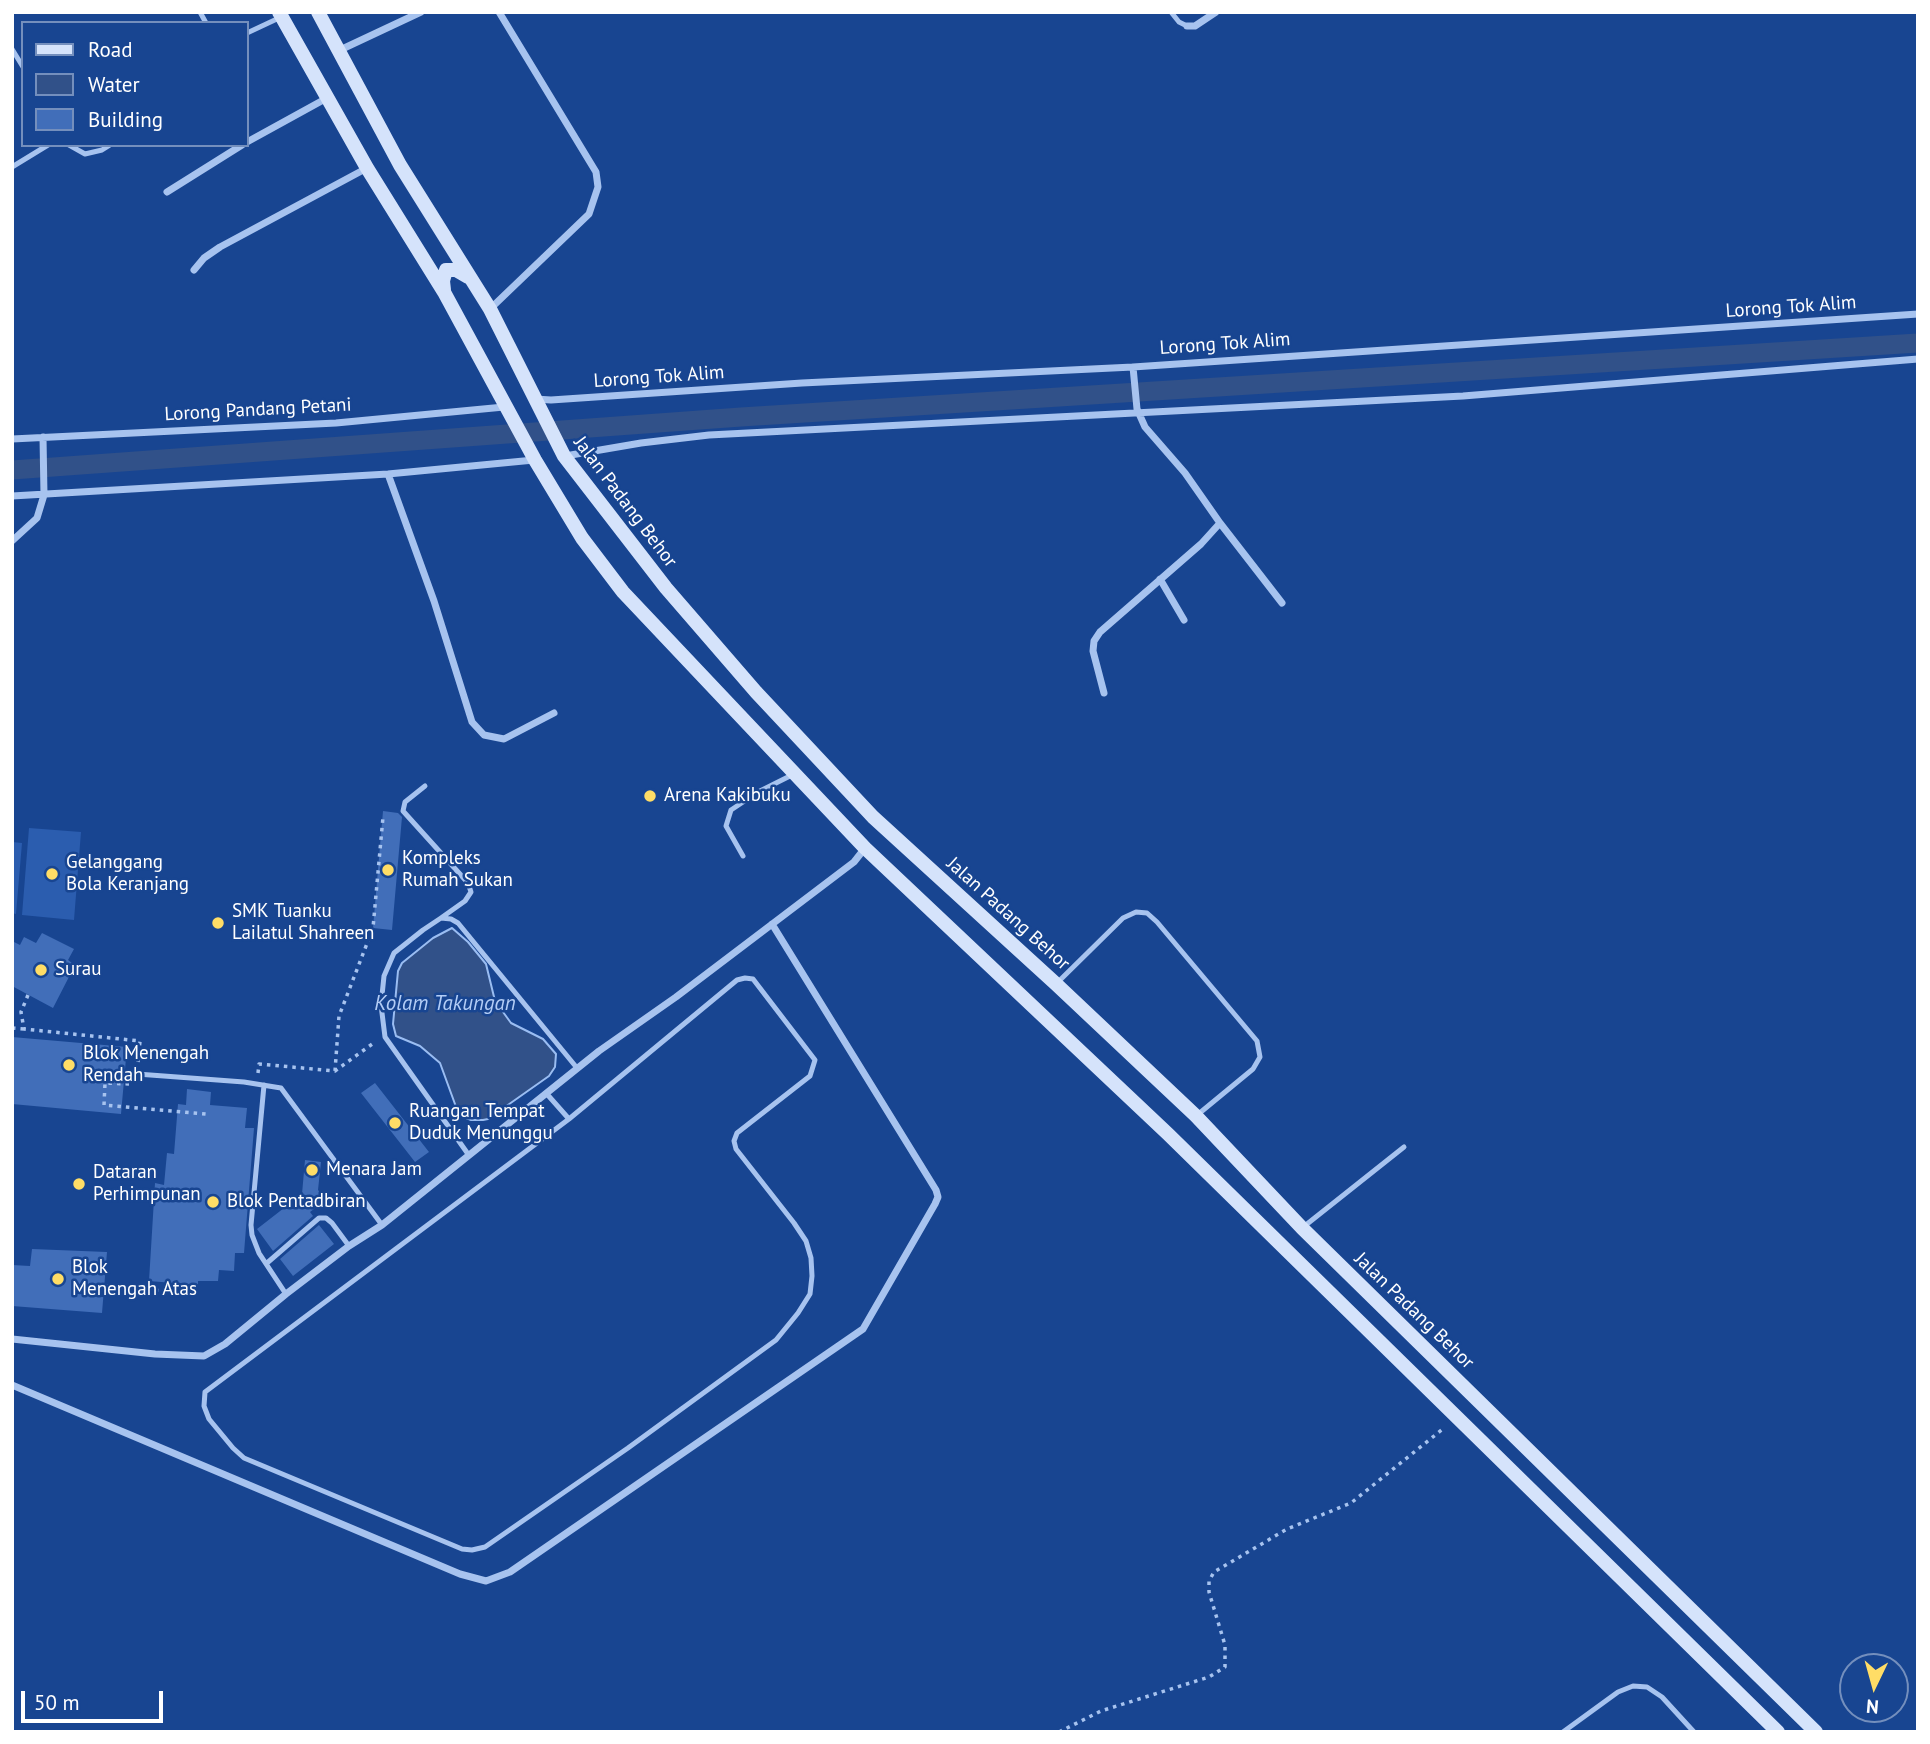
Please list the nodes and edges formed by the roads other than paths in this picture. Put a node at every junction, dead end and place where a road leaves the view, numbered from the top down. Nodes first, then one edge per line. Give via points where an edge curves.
1 (318, 12) edge
2 (421, 12) edge
3 (499, 12) edge
4 (1171, 12) edge
5 (1216, 12) edge
6 (281, 15) edge
7 (1186, 26) joint
8 (248, 32) edge
9 (340, 50) junction
10 (327, 98) junction
11 (248, 141) edge
12 (45, 147) edge
13 (73, 147) edge
14 (107, 147) edge
15 (239, 147) edge
16 (12, 167) edge
17 (368, 168) junction
18 (167, 192) dead end
19 (194, 270) dead end
20 (468, 277) junction
21 (444, 292) junction
22 (490, 309) junction
23 (1918, 314) edge
24 (1918, 359) edge
25 (1133, 367) junction
26 (534, 399) junction
27 (504, 407) junction
28 (1138, 411) junction
29 (12, 439) edge
30 (43, 441) junction
31 (562, 453) junction
32 (535, 460) junction
33 (388, 474) junction
34 (44, 491) junction
35 (12, 496) edge
36 (1220, 523) junction
37 (12, 541) edge
38 (1160, 579) junction
39 (1282, 603) dead end
40 (1185, 621) dead end
41 (1104, 692) dead end
42 (554, 713) dead end
43 (794, 774) junction
44 (425, 786) dead end
45 (873, 817) junction
46 (865, 848) junction
47 (743, 856) dead end
48 (441, 918) junction
49 (772, 924) junction
50 (1056, 984) junction
51 (577, 1068) junction
52 (137, 1074) road end
53 (264, 1084) junction
54 (546, 1093) junction
55 (1196, 1116) junction
56 (569, 1119) junction
57 (1404, 1147) dead end
58 (468, 1154) junction
59 (382, 1225) junction
60 (1303, 1228) junction
61 (349, 1246) junction
62 (267, 1263) junction
63 (286, 1294) junction
64 (12, 1339) edge
65 (12, 1385) edge
66 (1563, 1732) edge
67 (1694, 1732) edge
68 (1777, 1732) edge
69 (1816, 1732) edge

1 - 9 main road, Jalan Padang Behor
2 - 9 street
3 - 22 street via 596,172 598,187 589,214
4 - 7 lane
5 - 7 street via 1195,26
6 - 8 lane
6 - 10 main road
9 - 20 main road, Jalan Padang Behor via 394,155
10 - 11 street
10 - 17 main road
12 - 16 lane
13 - 14 lane via 85,154
15 - 18 street
17 - 19 street via 220,247
17 - 21 main road
20 - 21 main road via 446,270
20 - 22 main road, Jalan Padang Behor
21 - 27 main road
22 - 26 main road, Jalan Padang Behor
23 - 25 street, Lorong Tok Alim
24 - 28 street via 1462,396
25 - 26 street, Lorong Tok Alim
25 - 28 street
26 - 31 main road, Jalan Padang Behor
27 - 30 street, Lorong Pandang Petani via 336,423
27 - 32 main road
28 - 31 street via 709,435
28 - 36 street via 1145,427 1185,472
29 - 30 street, Lorong Pandang Petani
30 - 34 street
31 - 45 main road, Jalan Padang Behor via 675,599
32 - 33 street
32 - 43 main road via 582,538 623,592
33 - 34 street
33 - 42 street via 472,722 484,735 504,739
34 - 35 street
34 - 37 street via 37,518
36 - 38 street
36 - 39 street
38 - 40 street
38 - 41 street via 1094,641
43 - 46 main road
43 - 47 lane via 731,810 726,826
44 - 48 lane via 405,802 403,811 471,892
45 - 46 main road via 875,831
45 - 50 main road, Jalan Padang Behor
46 - 49 street via 854,862
46 - 68 main road via 1168,1134
48 - 51 lane via 458,923
48 - 58 lane via 394,953 384,976 381,1005 385,1037
49 - 51 street
49 - 65 street via 938,1197 863,1329 510,1572 486,1581 460,1574
50 - 55 main road, Jalan Padang Behor
50 - 55 lane via 1123,918 1147,913 1157,922 1258,1041 1259,1057 1253,1069
51 - 54 street
52 - 53 lane
53 - 59 lane via 281,1088
53 - 62 lane via 251,1225
54 - 56 lane
54 - 58 street
55 - 60 main road, Jalan Padang Behor
56 - 56 lane via 737,980 753,979 815,1060 810,1076 737,1133 734,1141 806,1241 811,1258 810,1294 776,1340 485,1547 472,1550 244,1458 233,1448 209,1419 205,1392
57 - 60 lane
58 - 59 street
59 - 61 street
60 - 69 main road, Jalan Padang Behor
61 - 62 lane via 332,1223 319,1218
61 - 63 street
62 - 63 lane
63 - 64 street via 204,1356
66 - 67 lane via 1633,1686 1647,1686 1662,1697

